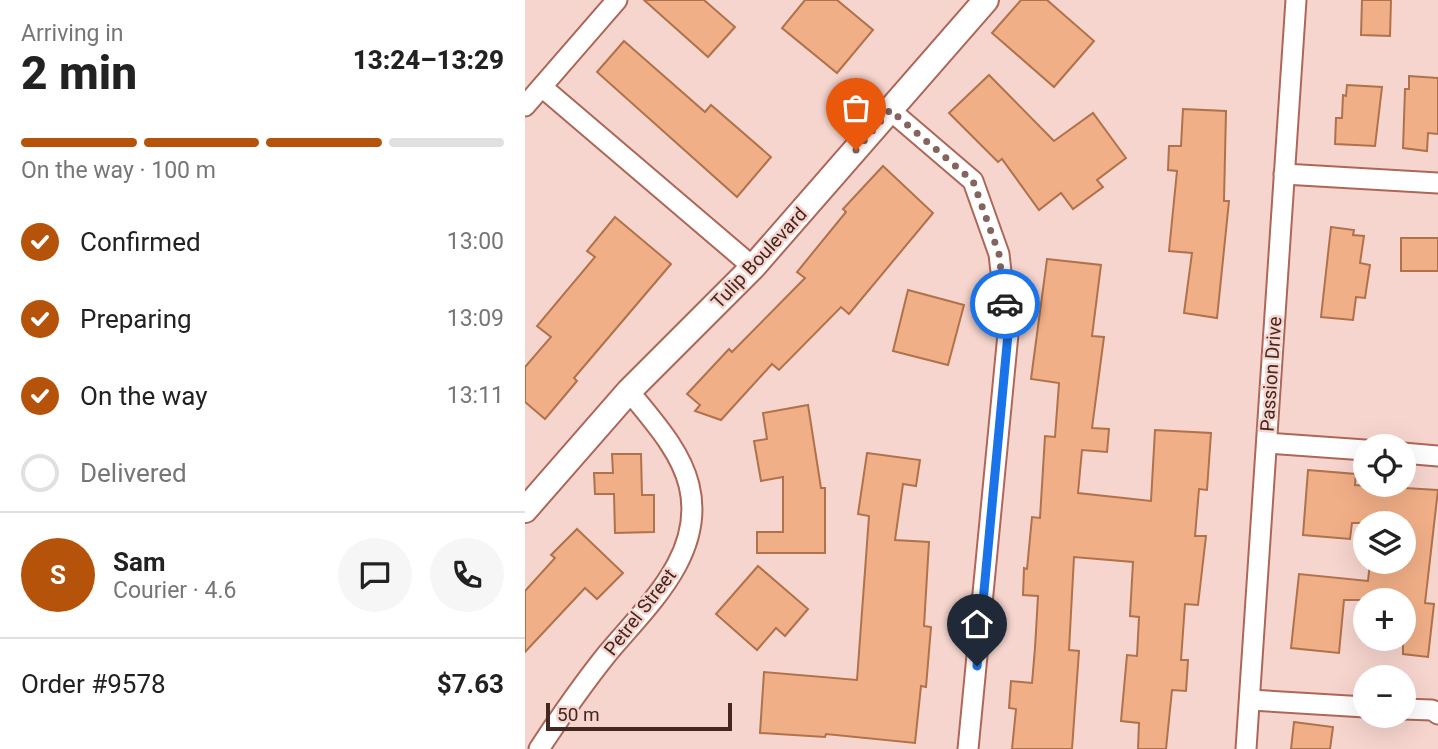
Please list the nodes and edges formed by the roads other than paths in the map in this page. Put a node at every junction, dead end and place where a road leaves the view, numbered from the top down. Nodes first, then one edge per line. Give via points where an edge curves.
1 (617, 0) edge
2 (986, 0) edge
3 (1296, 0) edge
4 (542, 87) junction
5 (525, 106) edge
6 (890, 110) junction
7 (1284, 174) junction
8 (1438, 183) edge
9 (753, 267) junction
10 (629, 391) junction
11 (1267, 443) junction
12 (1353, 449) edge
13 (1416, 454) edge
14 (1438, 456) edge
15 (525, 510) edge
16 (1250, 700) junction
17 (1353, 705) edge
18 (1416, 709) edge
19 (1438, 714) edge
20 (538, 749) edge
21 (968, 749) edge
22 (1246, 749) edge

1 - 4 street
2 - 6 street, Tulip Boulevard
3 - 7 street, Passion Drive
4 - 5 street
4 - 9 street
6 - 9 street, Tulip Boulevard
6 - 21 street via 973,181 999,254 1004,294 1008,334
7 - 8 street
7 - 11 street, Passion Drive
9 - 10 street, Tulip Boulevard
10 - 15 street, Tulip Boulevard
10 - 20 street, Petrel Street via 680,460 693,516 678,566
11 - 12 street
11 - 16 street, Passion Drive
13 - 14 street
16 - 17 street
16 - 22 street, Passion Drive
18 - 19 street

